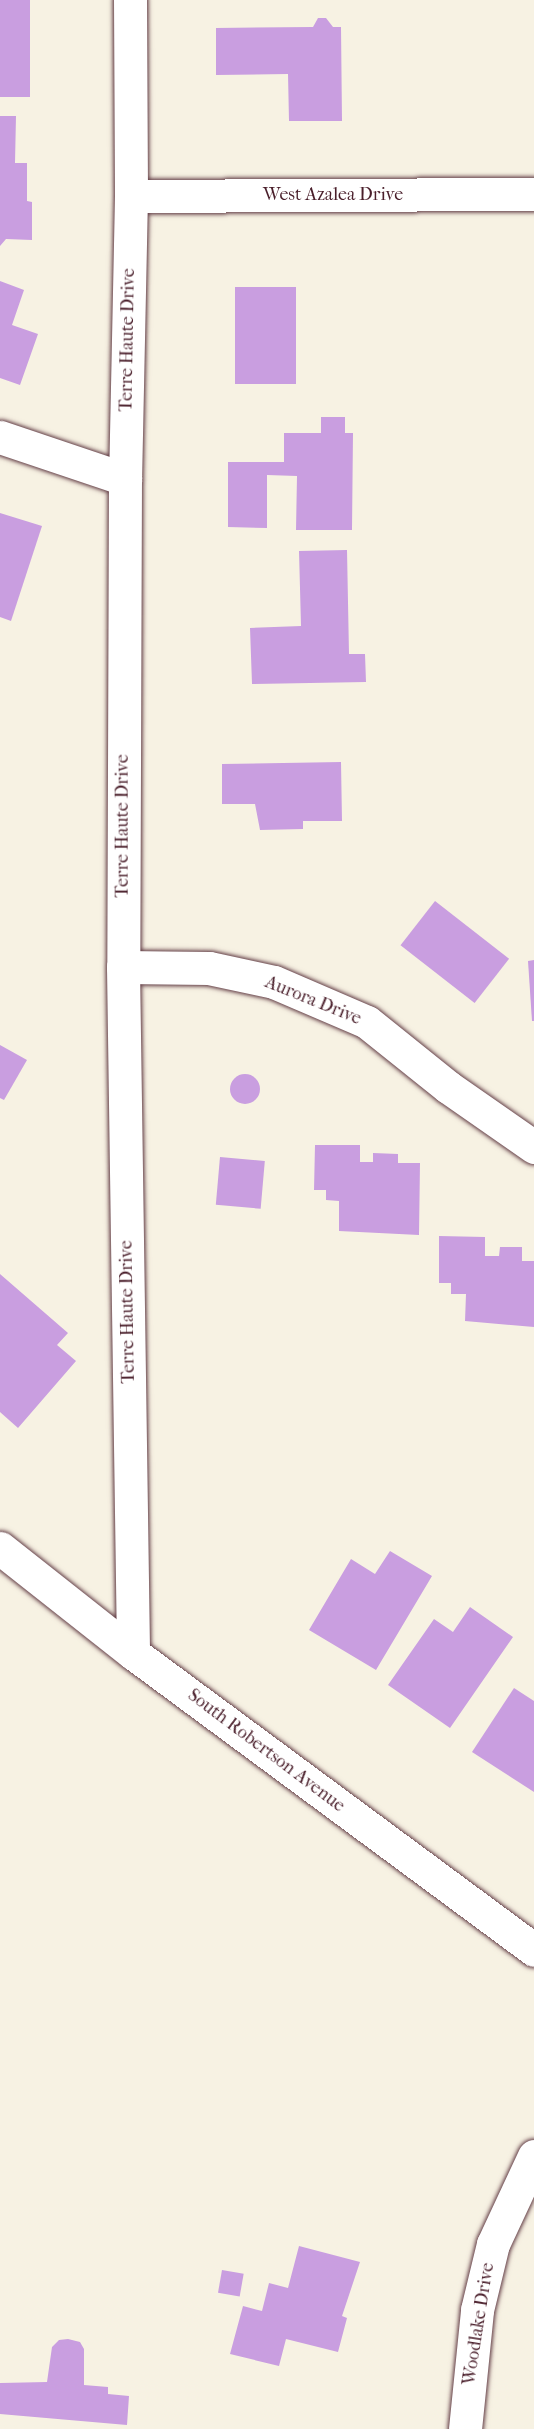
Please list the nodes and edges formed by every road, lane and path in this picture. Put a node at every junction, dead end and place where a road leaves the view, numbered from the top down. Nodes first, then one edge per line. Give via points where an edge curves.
1 (130, 0) edge
2 (534, 194) edge
3 (131, 196) junction
4 (0, 436) edge
5 (125, 479) junction
6 (123, 967) junction
7 (534, 1147) edge
8 (0, 1548) edge
9 (133, 1653) junction
10 (534, 1950) edge
11 (534, 2156) edge
12 (465, 2429) edge

1 - 3 street, Terre Haute Drive
2 - 3 street, West Azalea Drive
3 - 5 street, Terre Haute Drive
4 - 5 street
5 - 6 street, Terre Haute Drive
6 - 7 street, Aurora Drive via 208,968 274,982 367,1022 448,1087
6 - 9 street, Terre Haute Drive
8 - 9 street, South Robertson Avenue
9 - 10 street, South Robertson Avenue
11 - 12 street, Woodlake Drive via 493,2244 477,2310

